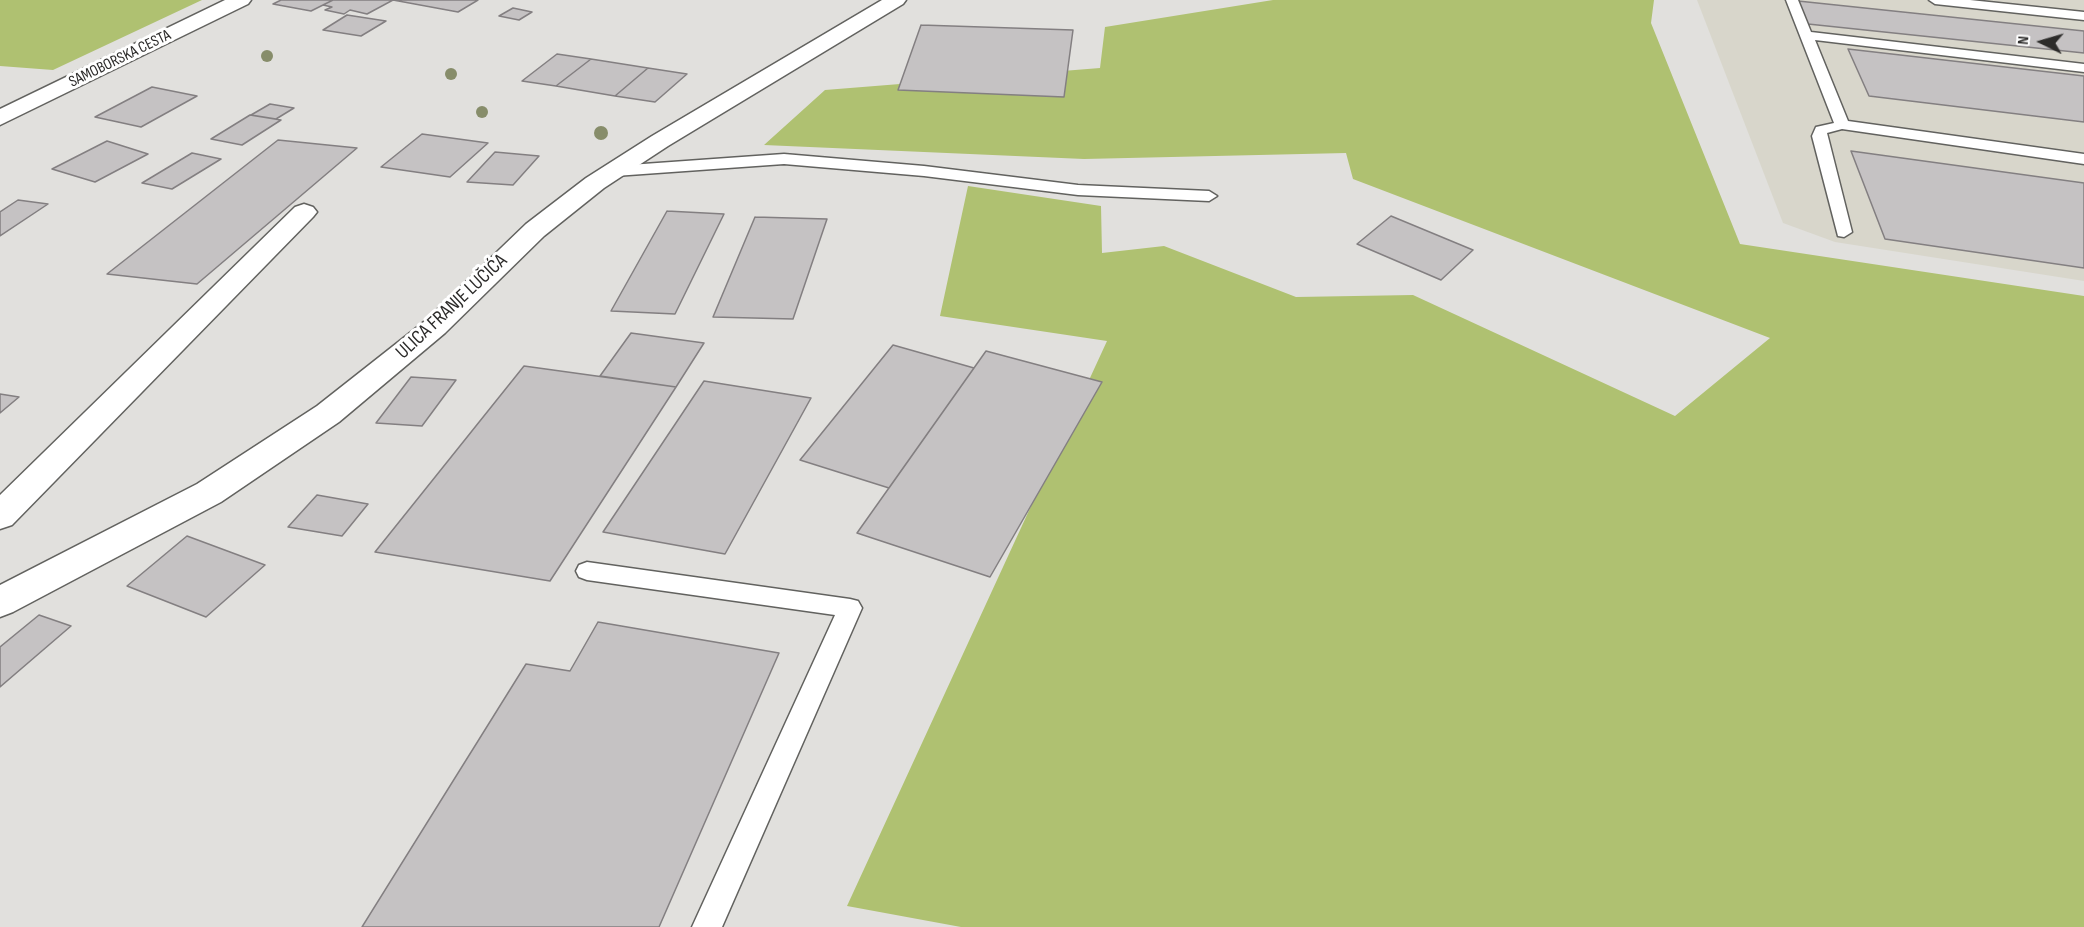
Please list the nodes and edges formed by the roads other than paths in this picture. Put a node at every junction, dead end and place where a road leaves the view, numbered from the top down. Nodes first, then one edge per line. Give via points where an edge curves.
1 (241, 0) edge
2 (896, 0) edge
3 (1792, 0) edge
4 (1935, 0) edge
5 (2039, 0) edge
6 (2048, 12) junction
7 (2084, 16) edge
8 (1806, 35) junction
9 (2084, 68) edge
10 (0, 118) edge
11 (1842, 125) junction
12 (2084, 159) edge
13 (615, 171) junction
14 (1209, 196) dead end
15 (304, 212) dead end
16 (1844, 232) dead end
17 (0, 516) edge
18 (587, 571) dead end
19 (0, 602) edge
20 (707, 927) edge

1 - 10 street, SAMOBORSKA CESTA
2 - 13 street, ULICA FRANJE LUČIĆA
3 - 8 lane
4 - 6 lane
5 - 6 lane
6 - 7 lane
8 - 9 lane
8 - 11 lane
11 - 12 lane
11 - 16 lane via 1821,130 1819,136
13 - 14 lane via 784,159 1078,190
13 - 19 street, ULICA FRANJE LUČIĆA via 535,230 435,327 328,414 209,493
15 - 17 street
18 - 20 lane via 850,608

